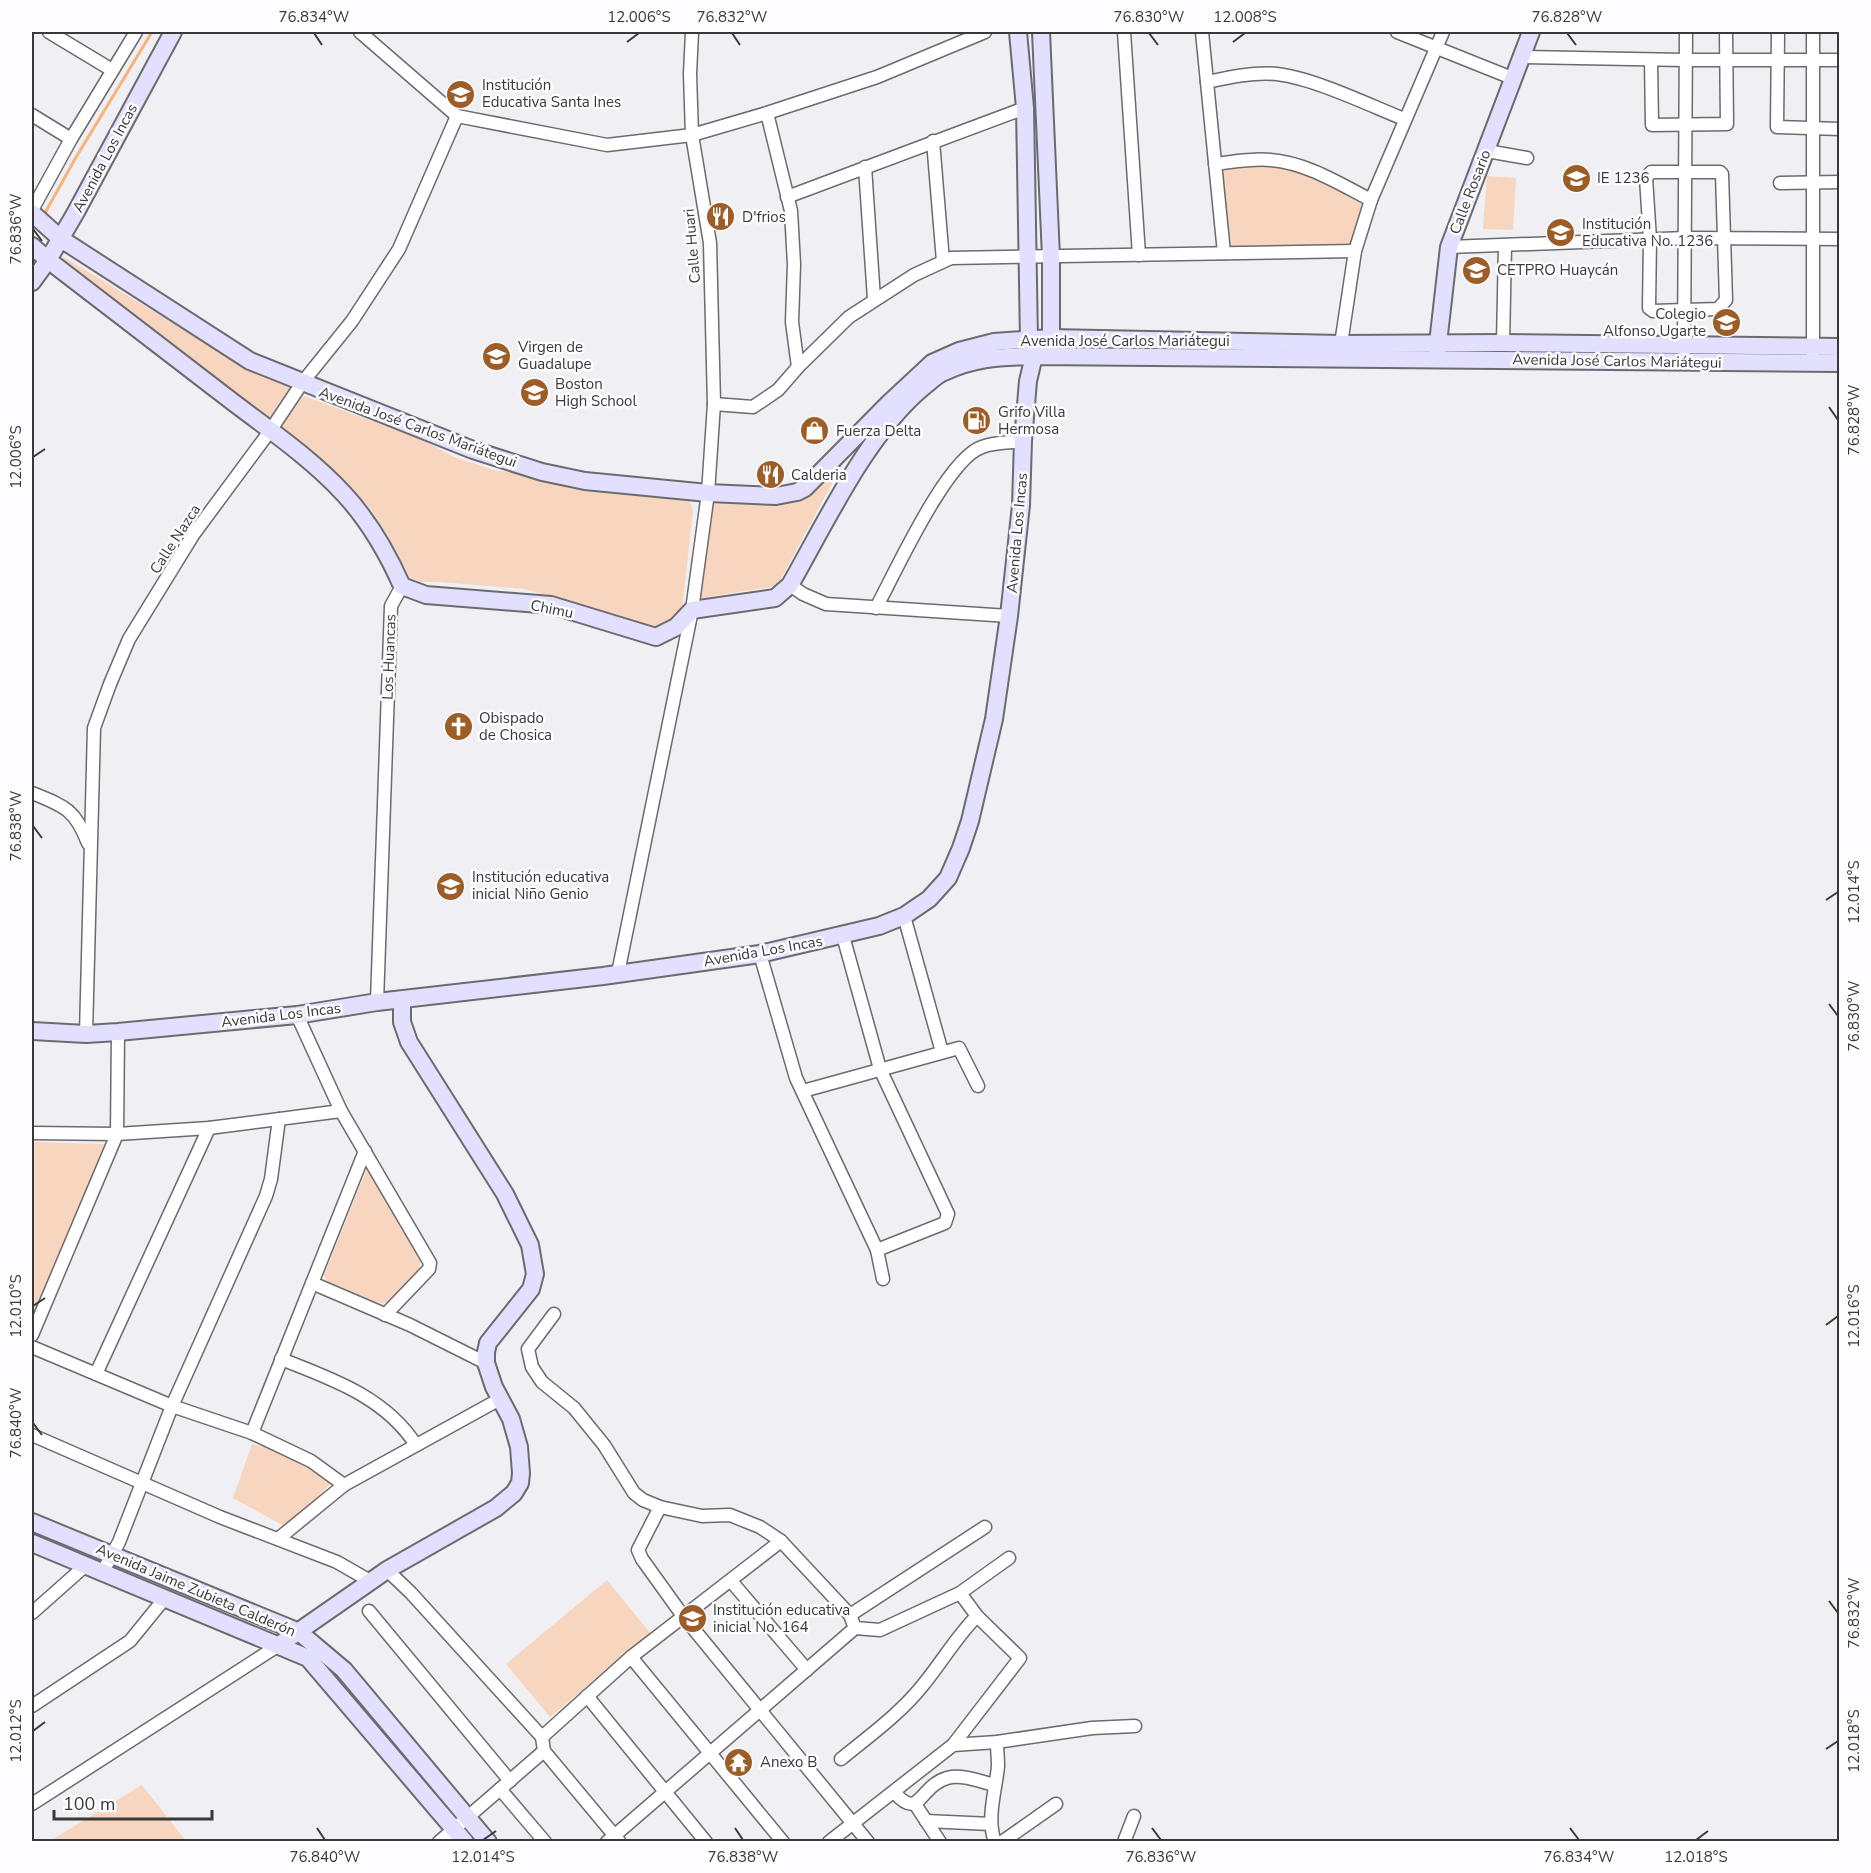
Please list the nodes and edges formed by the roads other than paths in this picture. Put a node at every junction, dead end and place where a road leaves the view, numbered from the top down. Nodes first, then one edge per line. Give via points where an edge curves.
1 (49, 32) edge
2 (136, 32) edge
3 (173, 32) edge
4 (360, 32) edge
5 (692, 32) edge
6 (985, 32) edge
7 (1018, 32) edge
8 (1041, 32) edge
9 (1124, 32) edge
10 (1202, 32) edge
11 (1397, 32) edge
12 (1443, 32) edge
13 (1531, 32) edge
14 (1686, 32) edge
15 (1726, 32) edge
16 (1778, 32) edge
17 (1813, 32) edge
18 (1437, 49) junction
19 (1521, 57) junction
20 (1651, 60) junction
21 (1685, 60) junction
22 (1726, 60) junction
23 (1778, 60) junction
24 (1813, 60) junction
25 (1839, 60) edge
26 (112, 70) junction
27 (1512, 78) junction
28 (1208, 82) junction
29 (1024, 108) junction
30 (766, 113) junction
31 (32, 115) edge
32 (457, 116) junction
33 (1404, 119) junction
34 (1686, 125) junction
35 (1813, 129) junction
36 (1839, 129) edge
37 (692, 135) junction
38 (71, 139) junction
39 (933, 141) junction
40 (1486, 151) junction
41 (1527, 158) dead end
42 (1215, 165) junction
43 (865, 167) junction
44 (1686, 172) junction
45 (1839, 182) edge
46 (1780, 183) dead end
47 (1812, 183) junction
48 (787, 197) junction
49 (1371, 200) junction
50 (32, 212) edge
51 (61, 238) junction
52 (1686, 238) junction
53 (1724, 238) junction
54 (1650, 239) junction
55 (1811, 239) junction
56 (1839, 239) edge
57 (32, 246) edge
58 (1505, 246) junction
59 (1449, 247) junction
60 (1355, 250) junction
61 (1224, 253) junction
62 (1138, 255) junction
63 (1051, 257) junction
64 (1028, 258) junction
65 (48, 260) junction
66 (943, 261) junction
67 (32, 282) edge
68 (874, 299) junction
69 (1685, 310) junction
70 (1051, 338) junction
71 (1503, 343) junction
72 (1341, 344) junction
73 (1839, 347) edge
74 (1031, 348) junction
75 (1437, 351) junction
76 (1684, 354) junction
77 (1813, 355) junction
78 (1839, 363) edge
79 (798, 367) junction
80 (302, 383) junction
81 (714, 404) junction
82 (270, 431) junction
83 (1023, 441) junction
84 (708, 493) junction
85 (790, 585) junction
86 (402, 586) junction
87 (876, 608) junction
88 (692, 610) junction
89 (1009, 616) junction
90 (32, 793) edge
91 (90, 850) junction
92 (904, 916) junction
93 (843, 936) junction
94 (760, 954) junction
95 (618, 973) junction
96 (402, 1000) junction
97 (377, 1002) junction
98 (297, 1015) junction
99 (32, 1031) edge
100 (118, 1032) junction
101 (86, 1034) junction
102 (942, 1052) junction
103 (880, 1069) junction
104 (978, 1086) dead end
105 (803, 1091) junction
106 (341, 1111) junction
107 (279, 1119) junction
108 (209, 1128) junction
109 (32, 1133) edge
110 (117, 1134) junction
111 (365, 1151) junction
112 (877, 1250) junction
113 (883, 1279) dead end
114 (312, 1283) junction
115 (554, 1314) dead end
116 (385, 1315) junction
117 (32, 1335) edge
118 (32, 1347) edge
119 (281, 1359) junction
120 (486, 1363) junction
121 (96, 1374) junction
122 (500, 1399) junction
123 (172, 1406) junction
124 (252, 1433) junction
125 (32, 1435) edge
126 (416, 1445) junction
127 (142, 1482) junction
128 (344, 1485) junction
129 (660, 1507) junction
130 (32, 1522) edge
131 (985, 1527) dead end
132 (278, 1539) junction
133 (781, 1541) junction
134 (32, 1544) edge
135 (112, 1555) junction
136 (1010, 1558) dead end
137 (85, 1566) junction
138 (387, 1570) junction
139 (102, 1573) junction
140 (370, 1581) junction
141 (731, 1581) junction
142 (960, 1593) junction
143 (165, 1598) junction
144 (369, 1611) dead end
145 (32, 1613) edge
146 (850, 1615) junction
147 (683, 1616) junction
148 (977, 1616) junction
149 (855, 1628) junction
150 (299, 1632) junction
151 (279, 1645) junction
152 (631, 1657) junction
153 (807, 1670) junction
154 (587, 1696) junction
155 (32, 1706) edge
156 (760, 1711) junction
157 (1135, 1726) dead end
158 (542, 1737) junction
159 (997, 1742) junction
160 (953, 1745) junction
161 (544, 1751) junction
162 (710, 1752) junction
163 (841, 1759) dead end
164 (505, 1785) junction
165 (994, 1785) junction
166 (894, 1792) junction
167 (665, 1793) junction
168 (32, 1804) edge
169 (915, 1804) junction
170 (1056, 1804) dead end
171 (467, 1816) junction
172 (1134, 1816) dead end
173 (926, 1821) junction
174 (854, 1824) junction
175 (992, 1824) junction
176 (454, 1828) junction
177 (614, 1839) edge
178 (439, 1842) edge
179 (465, 1842) edge
180 (488, 1842) edge
181 (545, 1842) edge
182 (706, 1842) edge
183 (783, 1842) edge
184 (829, 1842) edge
185 (868, 1842) edge
186 (940, 1842) edge
187 (995, 1842) edge
188 (1002, 1842) edge
189 (1124, 1842) edge

1 - 26 street
2 - 26 street
3 - 51 main road, Avenida Los Incas
4 - 32 street
5 - 37 street, Calle Huari
6 - 30 street via 877,77
7 - 29 main road, Avenida Los Incas
8 - 63 main road
9 - 62 street
10 - 28 street
11 - 18 street
12 - 18 street
13 - 19 main road, Calle Rosario
14 - 21 street
15 - 22 street
16 - 23 street
17 - 24 street
18 - 27 street
18 - 33 street
19 - 20 street
19 - 27 main road, Calle Rosario
20 - 21 street
20 - 34 street via 1652,125
21 - 22 street
21 - 34 street
22 - 23 street
22 - 34 street via 1727,124
23 - 24 street
23 - 35 street via 1777,128
24 - 25 street
24 - 35 street
26 - 38 street
27 - 40 main road, Calle Rosario
28 - 33 street via 1276,74
28 - 42 street
29 - 39 street
29 - 64 main road, Avenida Los Incas
30 - 37 street
30 - 48 street
31 - 38 street
32 - 37 street via 607,145
32 - 80 street, Calle Nazca via 399,249 352,321
33 - 49 street
34 - 44 street
35 - 36 street
35 - 47 street
37 - 81 street, Calle Huari via 710,243
38 - 50 street
39 - 43 street
39 - 66 street
40 - 41 street
40 - 59 main road, Calle Rosario
42 - 49 street via 1242,160 1297,165
42 - 61 street
43 - 48 street
43 - 68 street
44 - 52 street
44 - 53 street via 1722,174
44 - 54 street via 1647,174
45 - 47 street
46 - 47 street
47 - 55 street
48 - 79 street via 791,211 792,322
49 - 60 street
50 - 51 main road, Avenida José Carlos Mariátegui
51 - 65 main road, Avenida Los Incas
51 - 80 main road, Avenida José Carlos Mariátegui via 250,361
52 - 53 street
52 - 54 street
52 - 69 street
53 - 55 street
53 - 69 street via 1724,303 1718,309
54 - 58 street
54 - 69 street via 1649,308
55 - 56 street
55 - 77 street
57 - 65 main road
58 - 59 street
58 - 71 street
59 - 75 main road, Calle Rosario
60 - 61 street
60 - 72 street
61 - 62 street
62 - 63 street
63 - 64 street
63 - 70 main road
64 - 66 street
64 - 74 main road, Avenida Los Incas
65 - 67 main road, Avenida Los Incas
65 - 82 main road
66 - 68 street
68 - 79 street via 849,317
69 - 76 street
70 - 72 main road, Avenida José Carlos Mariátegui
70 - 74 main road, Avenida José Carlos Mariátegui
71 - 75 main road, Avenida José Carlos Mariátegui
71 - 76 main road, Avenida José Carlos Mariátegui
72 - 75 main road, Avenida José Carlos Mariátegui
73 - 77 main road, Avenida José Carlos Mariátegui
74 - 75 main road, Avenida José Carlos Mariátegui
74 - 83 main road, Avenida Los Incas
74 - 84 main road, Avenida José Carlos Mariátegui via 994,342 932,363 830,465 797,492 776,496
74 - 85 main road, Avenida José Carlos Mariátegui via 964,363 941,373 910,398 856,470
75 - 76 main road, Avenida José Carlos Mariátegui
76 - 77 main road, Avenida José Carlos Mariátegui
77 - 78 main road, Avenida José Carlos Mariátegui
79 - 81 street via 778,390 753,406
80 - 82 street, Calle Nazca
80 - 84 main road, Avenida José Carlos Mariátegui via 436,437 542,472 585,481
81 - 84 street, Calle Huari
82 - 86 main road via 319,469 368,523
82 - 91 street, Calle Nazca via 192,535 129,639 94,728
83 - 87 street via 981,447 966,456 939,490
83 - 89 main road, Avenida Los Incas via 1022,505
84 - 88 street, Calle Huari
85 - 87 street via 826,604
85 - 88 main road via 775,598
86 - 88 main road, Chimu via 426,595 551,605 656,637 676,627
86 - 97 street, Los Huancas via 391,606
87 - 89 street
88 - 95 street, Calle Huari
89 - 92 main road, Avenida Los Incas via 994,719 962,848 948,878 929,900
90 - 91 street via 62,805 81,824
91 - 101 street, Calle Nazca
92 - 93 main road, Avenida Los Incas
92 - 102 street
93 - 94 main road, Avenida Los Incas
93 - 103 street
94 - 95 main road, Avenida Los Incas
94 - 105 street
95 - 96 main road, Avenida Los Incas
96 - 97 main road, Avenida Los Incas
96 - 120 main road via 402,1022 409,1042 505,1194 531,1252 535,1274 531,1289 488,1343
97 - 98 main road, Avenida Los Incas
98 - 100 main road, Avenida Los Incas
98 - 106 street
99 - 101 main road, Avenida Los Incas
100 - 101 main road, Avenida Los Incas
100 - 110 street
102 - 103 street
102 - 104 street via 958,1048
103 - 105 street
103 - 112 street via 948,1214 945,1223
105 - 112 street
106 - 107 street
106 - 111 street
107 - 108 street
107 - 123 street via 266,1196
108 - 110 street
108 - 121 street
109 - 110 street
110 - 117 street
111 - 114 street
111 - 116 street via 430,1263 429,1269
112 - 113 street
114 - 116 street
114 - 119 street
115 - 129 street via 528,1350 532,1367 542,1382 574,1408 604,1445 634,1493
116 - 120 street
118 - 121 street
119 - 124 street
119 - 126 street via 365,1395 388,1412
120 - 122 main road
121 - 123 street
122 - 126 street
122 - 138 main road via 519,1447 520,1483 514,1493 496,1508
123 - 124 street
123 - 127 street
124 - 128 street via 311,1461
125 - 127 street
126 - 128 street
127 - 132 street
127 - 135 street
128 - 132 street
129 - 133 street via 702,1516 730,1515
129 - 147 street via 639,1550
130 - 135 main road, Avenida Jaime Zubieta Calderón
131 - 146 street
132 - 140 street via 338,1562
133 - 141 street
133 - 146 street
134 - 137 main road, Avenida Jaime Zubieta Calderón
135 - 139 street
135 - 150 main road, Avenida Jaime Zubieta Calderón
136 - 142 street
137 - 139 main road, Avenida Jaime Zubieta Calderón
137 - 145 street
138 - 140 main road
138 - 158 street
139 - 143 main road, Avenida Jaime Zubieta Calderón
140 - 150 main road
141 - 147 street
141 - 153 street
142 - 148 street
142 - 149 street via 880,1630
143 - 151 main road, Avenida Jaime Zubieta Calderón
143 - 155 street via 130,1641
144 - 164 street
146 - 149 street
147 - 152 street
147 - 156 street
148 - 160 street via 1020,1658
148 - 163 street via 902,1708
149 - 153 street
150 - 151 main road
150 - 171 main road, Avenida Jaime Zubieta Calderón via 344,1670
151 - 168 street
151 - 176 main road, Avenida Jaime Zubieta Calderón via 308,1658
152 - 154 street
152 - 162 street
153 - 156 street
154 - 158 street
154 - 167 street
156 - 162 street
156 - 174 street
157 - 159 street
158 - 161 street
159 - 160 street
159 - 165 street
160 - 166 street
161 - 164 street
161 - 177 street
162 - 167 street
162 - 183 street
164 - 171 street
164 - 181 street
165 - 169 street via 964,1777 947,1778 932,1785
165 - 175 street
166 - 169 street via 903,1802
166 - 174 street
167 - 177 street
167 - 182 street
169 - 173 street
170 - 188 street
171 - 176 street
171 - 180 main road, Avenida Jaime Zubieta Calderón
172 - 189 street
173 - 175 street
173 - 186 street
174 - 184 street
174 - 185 street
175 - 187 street
176 - 178 street
176 - 179 main road, Avenida Jaime Zubieta Calderón

